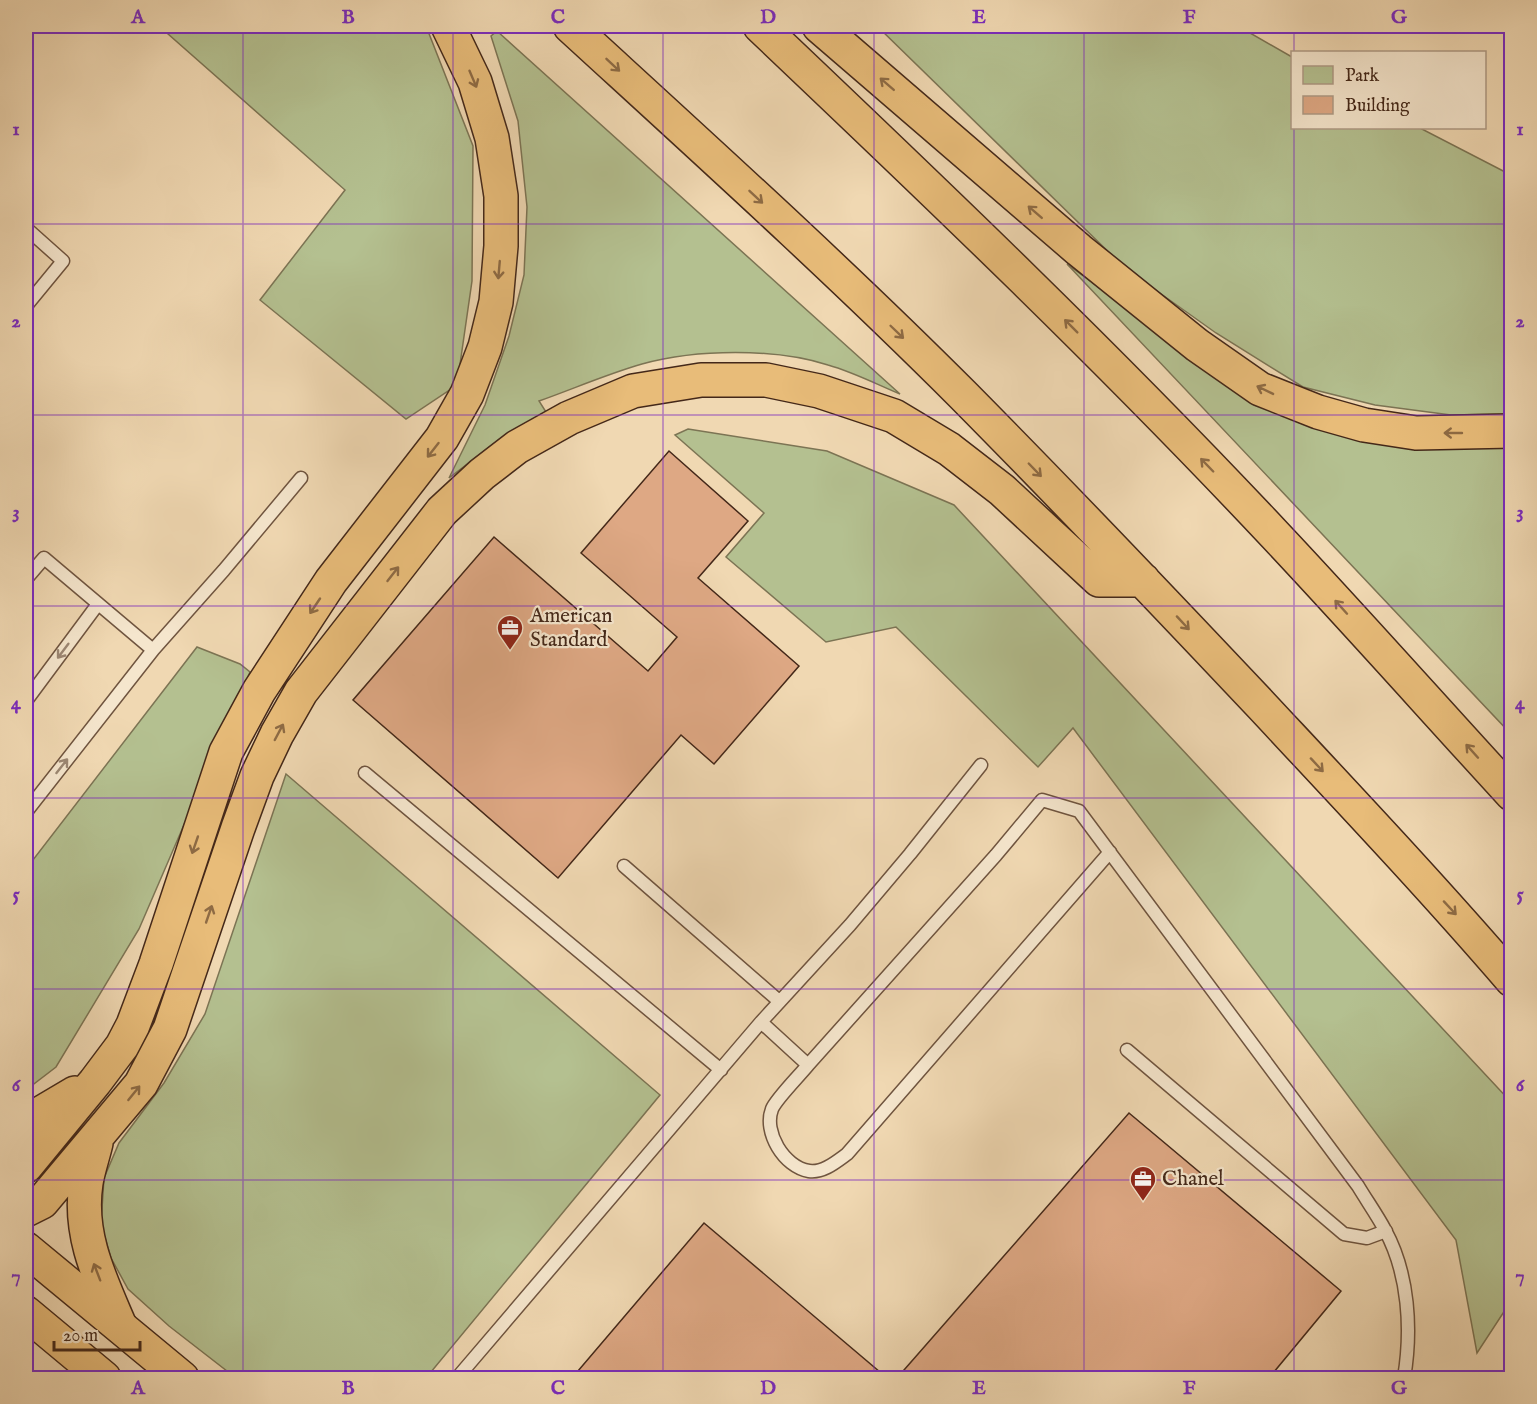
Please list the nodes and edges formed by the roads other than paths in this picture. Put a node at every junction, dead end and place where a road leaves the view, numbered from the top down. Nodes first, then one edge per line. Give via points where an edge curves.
1 (448, 26) edge
2 (570, 26) edge
3 (760, 26) edge
4 (819, 26) edge
5 (26, 228) edge
6 (26, 306) edge
7 (1512, 431) edge
8 (301, 478) dead end
9 (26, 579) edge
10 (1143, 580) junction
11 (98, 604) junction
12 (153, 650) junction
13 (26, 701) edge
14 (981, 765) dead end
15 (365, 772) dead end
16 (1512, 794) edge
17 (26, 812) edge
18 (1110, 852) junction
19 (624, 866) dead end
20 (1512, 980) edge
21 (779, 1001) junction
22 (761, 1022) junction
23 (1127, 1050) dead end
24 (808, 1065) junction
25 (721, 1070) junction
26 (95, 1082) junction
27 (26, 1122) edge
28 (97, 1138) junction
29 (26, 1166) edge
30 (26, 1210) edge
31 (1386, 1231) junction
32 (26, 1248) edge
33 (26, 1313) edge
34 (120, 1326) junction
35 (104, 1378) edge
36 (182, 1378) edge
37 (457, 1378) edge
38 (1404, 1378) edge

1 -> 26 highway via 475,82 492,138 501,196 496,302 485,347 442,438 331,581 259,691 231,742 143,1002 122,1046
2 -> 10 highway via 775,214 952,385
16 -> 3 highway via 1274,534 1113,368 932,188
7 -> 4 highway via 1416,433 1364,425 1260,389 1197,345 1079,250
5 - 6 lane via 63,261
8 - 12 lane
9 - 11 lane via 44,558
10 -> 20 highway via 1388,840
28 -> 10 highway via 141,1084 170,1029 258,776 301,692 442,511 517,447 569,418 633,391 701,380 766,380 819,390 894,416 949,449 1002,490 1099,580
11 - 12 lane
11 -> 13 lane
17 -> 12 lane
14 - 21 lane via 910,855
15 - 25 lane
18 - 24 lane via 1079,811 1042,800
18 - 24 lane via 847,1154 832,1165 809,1171 782,1153 771,1136 770,1124 772,1108
18 - 31 lane via 1358,1186
19 - 21 lane
21 - 22 lane
22 - 24 lane
22 - 25 lane
23 - 31 lane via 1344,1234 1367,1238
25 - 37 lane
26 - 27 highway
26 - 29 highway
28 - 30 highway via 42,1202
34 -> 28 highway via 96,1271 85,1225 86,1182
31 - 38 lane via 1406,1295 1408,1351
32 - 34 highway
33 - 35 highway
34 - 36 highway

